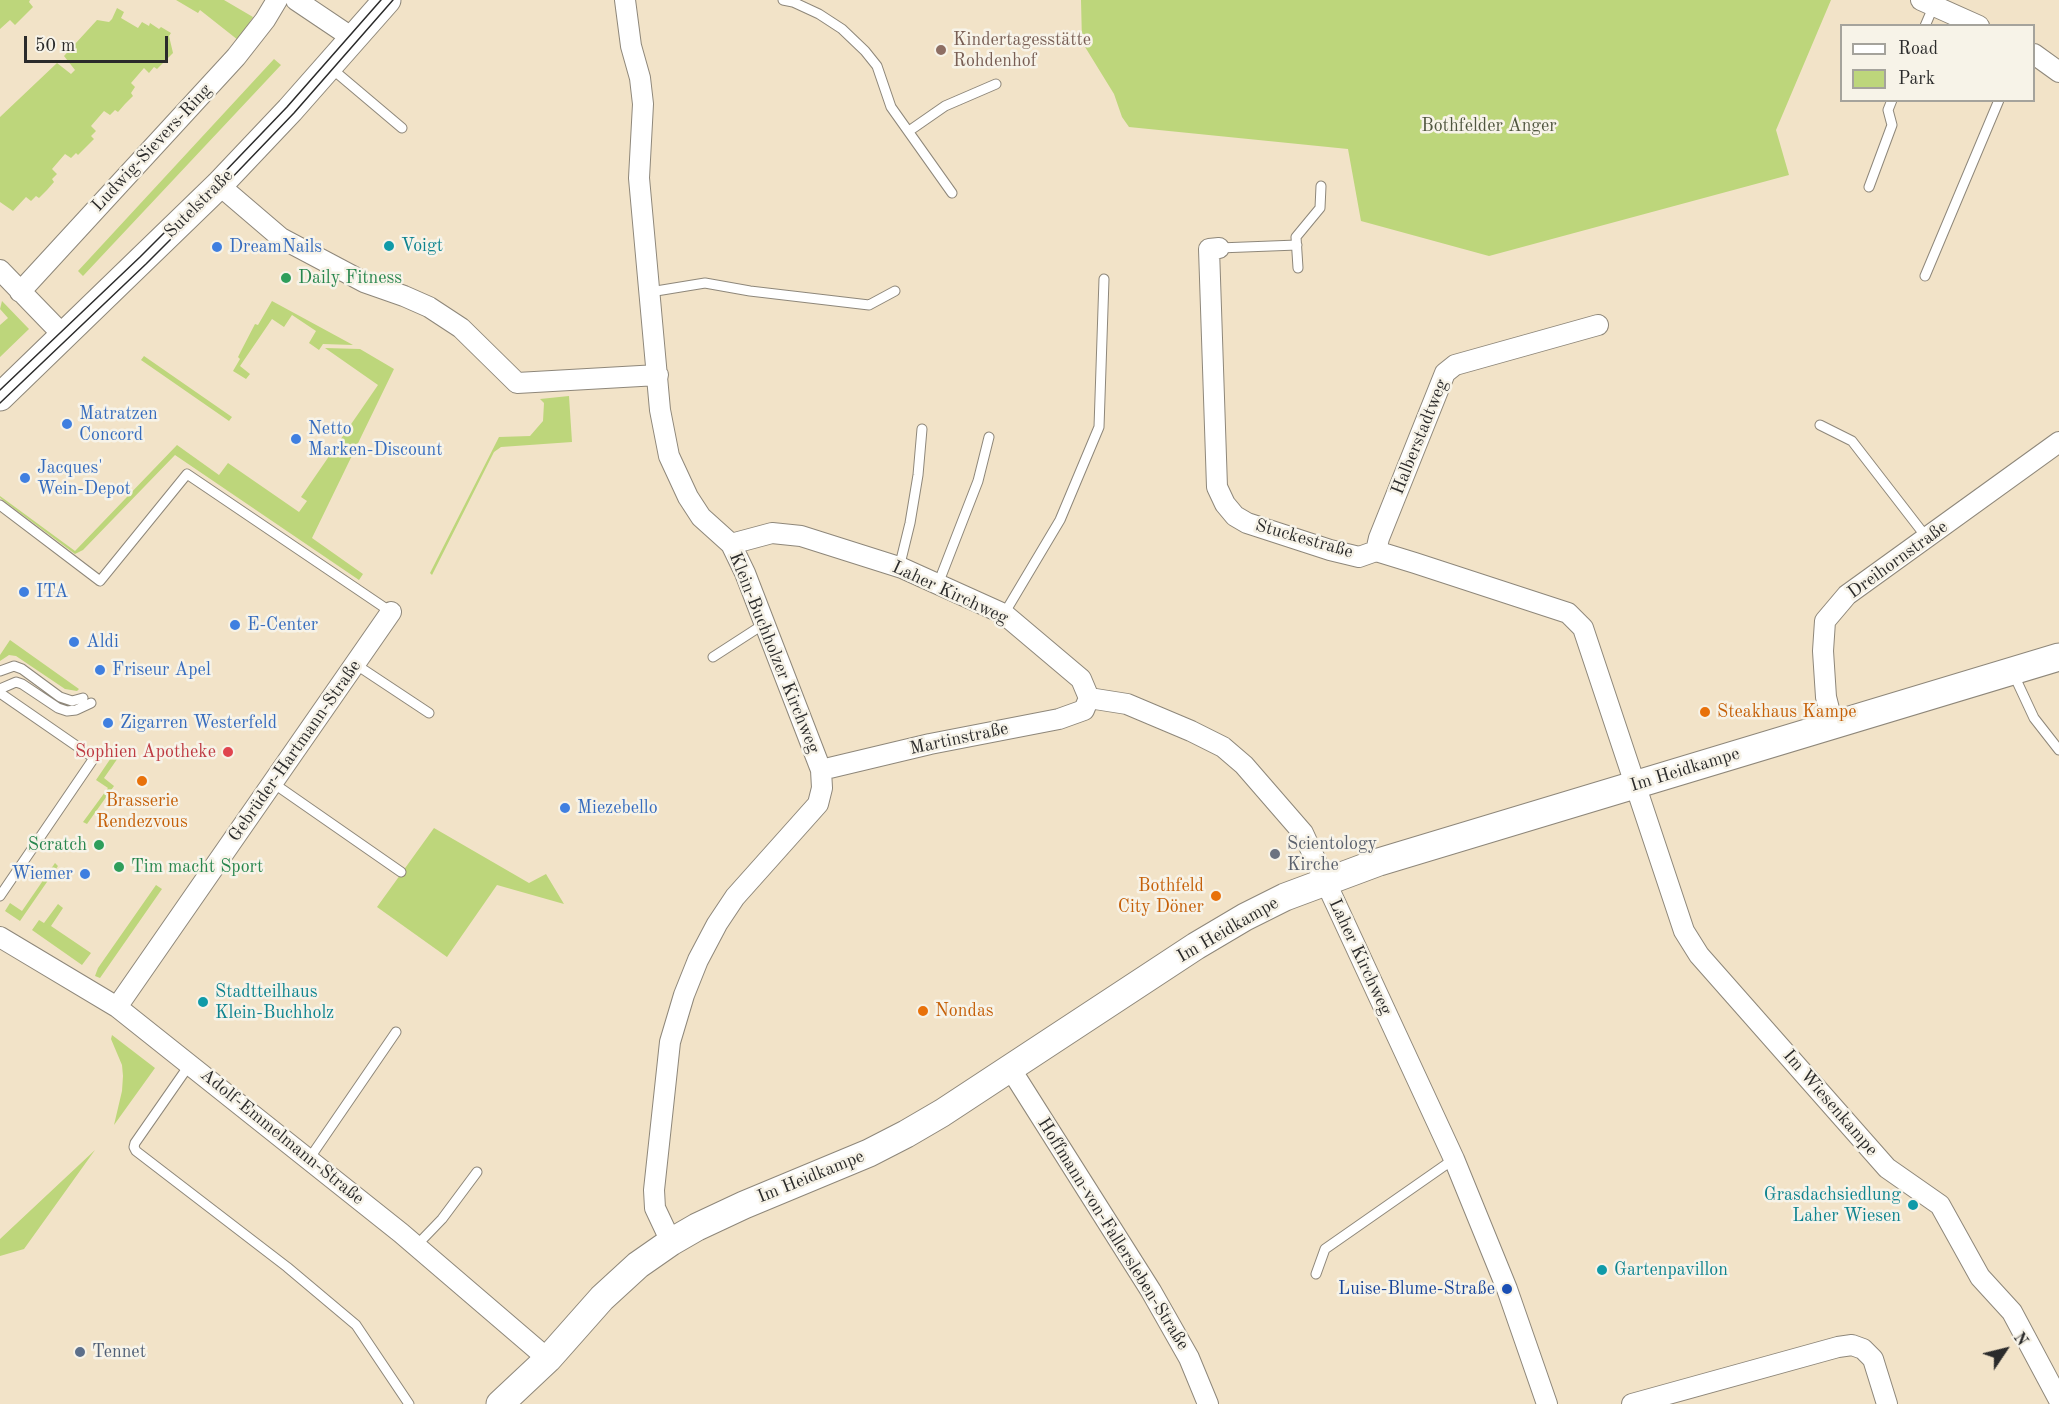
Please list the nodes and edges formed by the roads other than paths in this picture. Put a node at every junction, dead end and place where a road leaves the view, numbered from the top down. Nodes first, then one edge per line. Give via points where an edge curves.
1 (277, 0) edge
2 (296, 0) edge
3 (387, 0) edge
4 (625, 0) edge
5 (783, 0) edge
6 (1927, 2) edge
7 (1925, 24) edge
8 (1975, 24) edge
9 (354, 39) junction
10 (2036, 59) edge
11 (330, 66) junction
12 (2059, 72) edge
13 (996, 84) dead end
14 (1891, 102) edge
15 (1998, 102) edge
16 (402, 128) dead end
17 (909, 131) junction
18 (219, 185) junction
19 (1321, 186) dead end
20 (1869, 187) dead end
21 (952, 193) dead end
22 (1297, 246) junction
23 (1219, 248) joint
24 (1298, 268) dead end
25 (0, 270) edge
26 (1925, 276) dead end
27 (1104, 279) dead end
28 (895, 291) dead end
29 (20, 292) junction
30 (650, 292) junction
31 (1598, 325) dead end
32 (64, 336) junction
33 (658, 375) junction
34 (0, 397) edge
35 (1820, 425) dead end
36 (922, 429) dead end
37 (989, 437) dead end
38 (2059, 442) edge
39 (0, 505) edge
40 (1927, 538) junction
41 (731, 544) junction
42 (1376, 551) junction
43 (899, 568) junction
44 (938, 585) junction
45 (391, 612) joint
46 (1004, 614) junction
47 (764, 624) junction
48 (713, 657) dead end
49 (2059, 657) edge
50 (355, 664) junction
51 (0, 671) edge
52 (2013, 671) junction
53 (0, 691) edge
54 (1089, 698) junction
55 (429, 714) dead end
56 (1833, 725) junction
57 (2059, 750) edge
58 (821, 770) junction
59 (273, 783) junction
60 (1637, 784) junction
61 (401, 872) dead end
62 (1325, 881) junction
63 (0, 896) edge
64 (0, 937) edge
65 (117, 1007) junction
66 (396, 1032) dead end
67 (190, 1064) junction
68 (1010, 1068) junction
69 (309, 1159) junction
70 (1454, 1159) junction
71 (477, 1172) dead end
72 (671, 1242) junction
73 (416, 1246) junction
74 (1316, 1274) dead end
75 (548, 1359) junction
76 (2059, 1400) edge
77 (409, 1404) edge
78 (500, 1404) edge
79 (1208, 1404) edge
80 (1546, 1404) edge
81 (1632, 1404) edge
82 (1887, 1404) edge

1 - 29 street, Ludwig-Sievers-Ring via 236,57
2 - 9 street
3 - 9 street, Sutelstraße
4 - 30 street, Klein-Buchholzer Kirchweg via 643,104 639,178
5 - 17 lane via 819,14 865,51 877,66 891,107
6 - 7 lane
6 - 8 street
9 - 11 street, Sutelstraße
10 - 12 street
11 - 16 lane
11 - 18 street, Sutelstraße
13 - 17 lane via 945,106
14 - 20 lane via 1888,110 1892,125
15 - 26 lane
17 - 21 lane
18 - 32 street, Sutelstraße
18 - 33 street via 281,238 364,282 429,307 461,328 517,383
19 - 22 lane via 1320,208 1296,237
22 - 23 lane
22 - 24 lane
23 - 42 street, Stuckestraße via 1209,249 1217,487 1225,504 1247,523 1330,550 1359,557
25 - 29 street
27 - 46 lane via 1099,427 1060,520
28 - 30 lane via 869,304 705,283
29 - 32 street
30 - 33 street, Klein-Buchholzer Kirchweg
31 - 42 street, Halberstadtweg via 1455,365 1445,373
32 - 34 street, Sutelstraße
33 - 41 street, Klein-Buchholzer Kirchweg via 669,456 701,517
35 - 40 lane via 1852,441
36 - 43 lane via 913,504
37 - 44 lane via 978,482
38 - 40 street, Dreihornstraße
39 - 45 lane via 100,581 187,474
40 - 56 street, Dreihornstraße via 1847,595 1825,621 1823,651
41 - 43 street, Laher Kirchweg via 772,533 801,536
41 - 47 street, Klein-Buchholzer Kirchweg
42 - 60 street, Stuckestraße via 1568,613 1584,628
43 - 44 street, Laher Kirchweg
44 - 46 street, Laher Kirchweg
45 - 50 street, Gebrüder-Hartmann-Straße
46 - 54 street, Laher Kirchweg via 1081,679
47 - 48 lane
47 - 58 street, Klein-Buchholzer Kirchweg
49 - 52 street, Im Heidkampe
50 - 55 lane
50 - 59 street, Gebrüder-Hartmann-Straße
51 - 53 lane via 14,666 60,697 87,701 76,710 67,711 16,682
52 - 56 street, Im Heidkampe
52 - 57 lane via 2034,718
53 - 63 lane via 94,758
54 - 58 street, Martinstraße via 1084,710 1059,718
54 - 62 street, Laher Kirchweg via 1127,704 1223,747 1244,765 1303,833
56 - 60 street, Im Heidkampe
58 - 72 street, Klein-Buchholzer Kirchweg via 818,804 735,897 698,960 684,994 670,1042 654,1190 655,1208
59 - 61 lane
59 - 65 street, Gebrüder-Hartmann-Straße
60 - 62 street, Im Heidkampe
60 - 76 street, Im Wiesenkampe via 1684,931 1699,955 1887,1168 1940,1205 1980,1277 2012,1312
62 - 68 street, Im Heidkampe via 1275,902 1196,946
62 - 70 street, Laher Kirchweg
64 - 65 street, Adolf-Emmelmann-Straße
65 - 67 street, Adolf-Emmelmann-Straße
66 - 69 lane
67 - 69 street, Adolf-Emmelmann-Straße
67 - 77 lane via 135,1143 136,1151 279,1260 356,1325
68 - 72 street, Im Heidkampe via 942,1113 869,1153 744,1205
68 - 79 street, Hoffmann-von-Fallersleben-Straße via 1189,1358
69 - 73 street, Adolf-Emmelmann-Straße
70 - 74 lane via 1325,1249
70 - 80 street, Laher Kirchweg via 1507,1289
71 - 73 lane
72 - 75 street, Im Heidkampe via 602,1298
73 - 75 street, Adolf-Emmelmann-Straße
75 - 78 street, Im Heidkampe
81 - 82 street via 1852,1345 1873,1359

